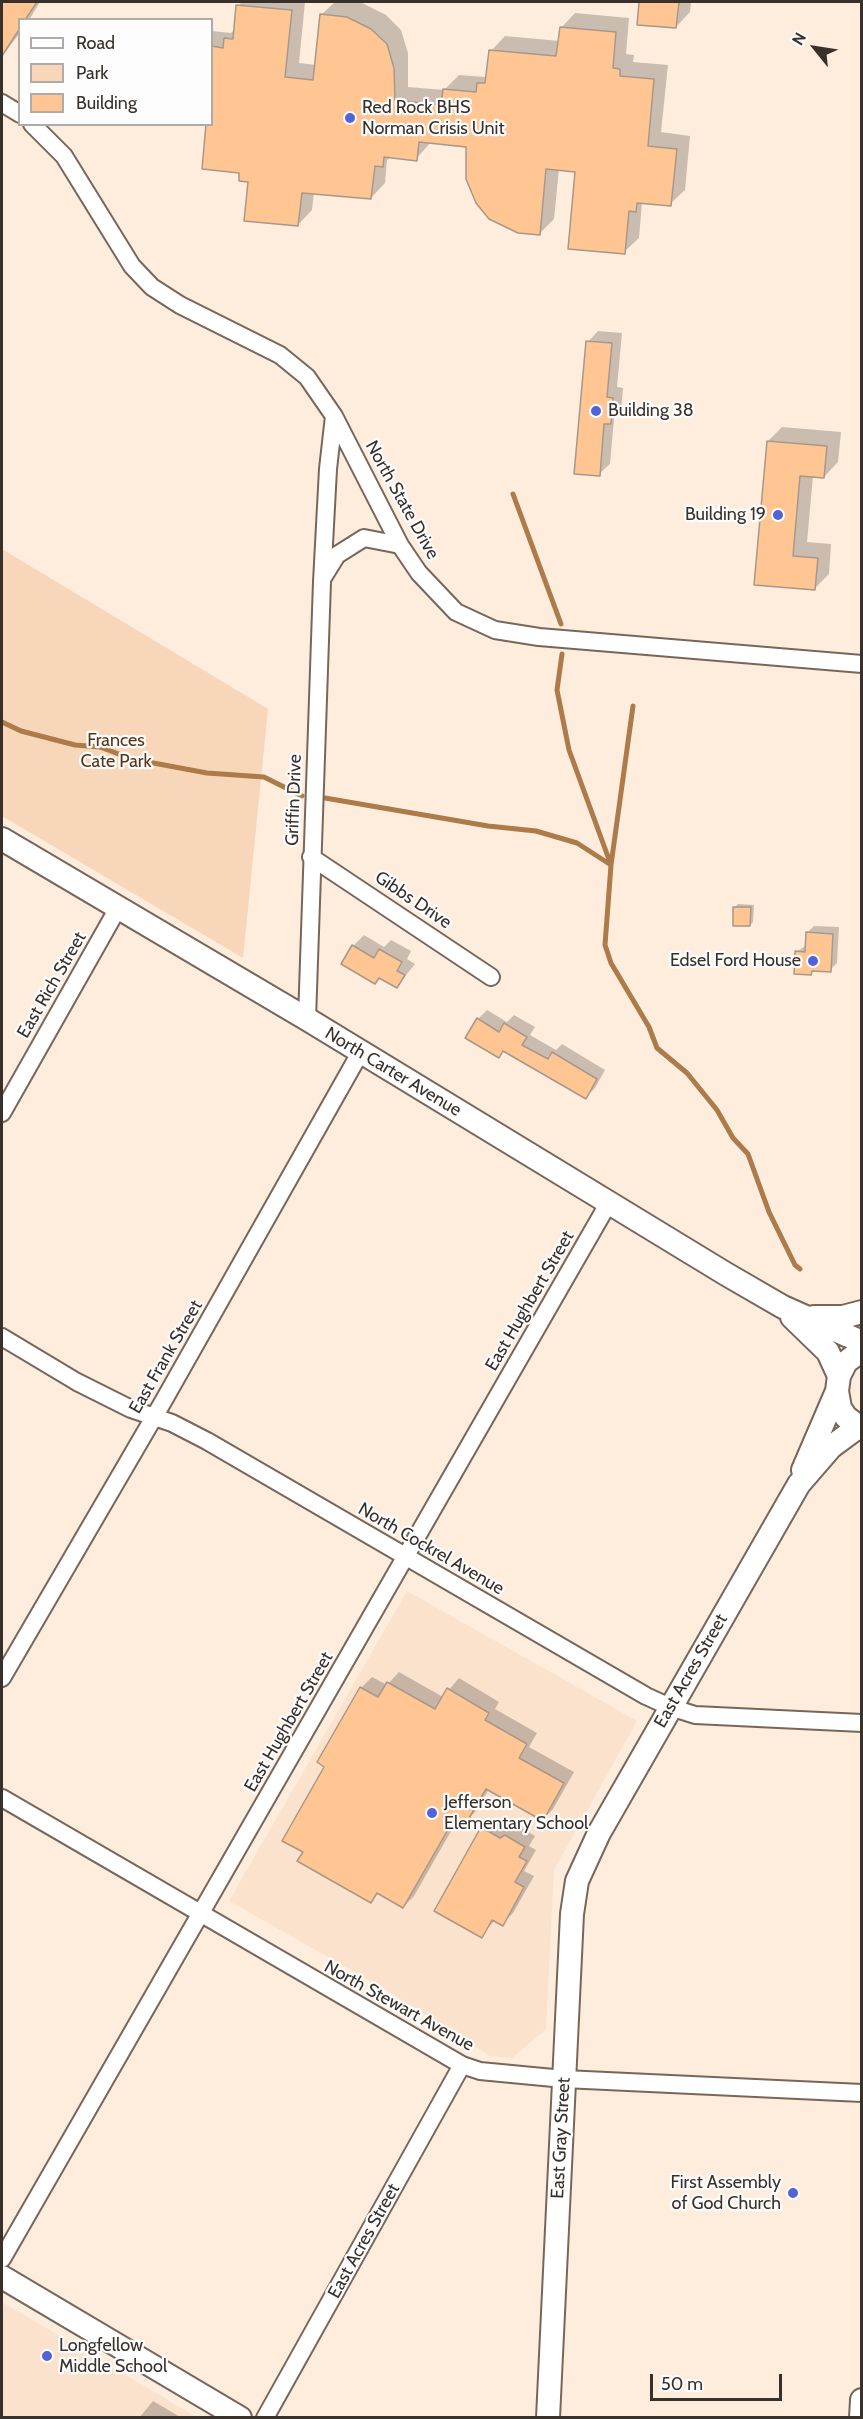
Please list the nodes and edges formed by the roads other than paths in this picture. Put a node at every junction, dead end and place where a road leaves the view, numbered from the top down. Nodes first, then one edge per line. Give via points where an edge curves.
1 (2, 103) edge
2 (18, 113) edge
3 (34, 126) edge
4 (334, 416) junction
5 (400, 544) junction
6 (322, 582) junction
7 (861, 664) edge
8 (2, 839) edge
9 (311, 857) junction
10 (118, 908) junction
11 (491, 977) dead end
12 (307, 1019) junction
13 (360, 1053) junction
14 (4, 1104) edge
15 (608, 1204) junction
16 (783, 1307) junction
17 (861, 1312) edge
18 (807, 1316) junction
19 (2, 1337) edge
20 (861, 1342) edge
21 (861, 1350) edge
22 (838, 1384) junction
23 (154, 1417) junction
24 (860, 1428) edge
25 (799, 1484) junction
26 (406, 1557) junction
27 (2, 1678) edge
28 (670, 1707) junction
29 (861, 1723) edge
30 (2, 1798) edge
31 (585, 1860) joint
32 (201, 1914) junction
33 (462, 2065) junction
34 (564, 2079) junction
35 (861, 2093) edge
36 (2, 2259) edge
37 (2, 2277) edge
38 (861, 2400) edge
39 (240, 2418) edge
40 (265, 2418) edge
41 (548, 2418) edge
42 (861, 2418) edge

1 - 2 street
3 - 4 street, North State Drive via 64,156 132,266 152,287 280,355 308,377
4 - 5 street, North State Drive
4 - 6 street, Griffin Drive
5 - 6 street, Griffin Drive via 364,538 337,555
5 - 7 street, North State Drive via 419,573 456,612 495,630
6 - 9 street, Griffin Drive
8 - 10 street, North Carter Avenue
9 - 11 street, Gibbs Drive
9 - 12 street, Griffin Drive
10 - 12 street, North Carter Avenue
10 - 14 street, East Rich Street
12 - 13 street, North Carter Avenue
13 - 15 street, North Carter Avenue
13 - 23 street, East Frank Street
15 - 16 street, North Carter Avenue
15 - 26 street, East Hughbert Street
16 - 18 street, North Carter Avenue
16 - 22 street, North Carter Avenue via 828,1352
17 - 18 street via 829,1318
18 - 20 street, North Carter Avenue
19 - 23 street, North Cockrel Avenue via 77,1382
21 - 22 street, East Acres Street via 846,1362
22 - 24 street, North Carter Avenue via 840,1408
22 - 25 street, East Acres Street
23 - 26 street, North Cockrel Avenue via 207,1441
23 - 27 street, East Frank Street
24 - 25 street, East Acres Street via 831,1447
25 - 28 street, East Acres Street
26 - 28 street, North Cockrel Avenue
26 - 32 street, East Hughbert Street
28 - 29 street, North Cockrel Avenue via 695,1715
28 - 31 street, East Acres Street
30 - 32 street, North Stewart Avenue
31 - 34 street, East Gray Street via 572,1914
32 - 33 street, North Stewart Avenue
32 - 36 street, East Hughbert Street
33 - 34 street, North Stewart Avenue via 480,2072
33 - 40 street, East Acres Street
34 - 35 street, North Stewart Avenue
34 - 41 street, East Gray Street
37 - 39 street
38 - 42 street

